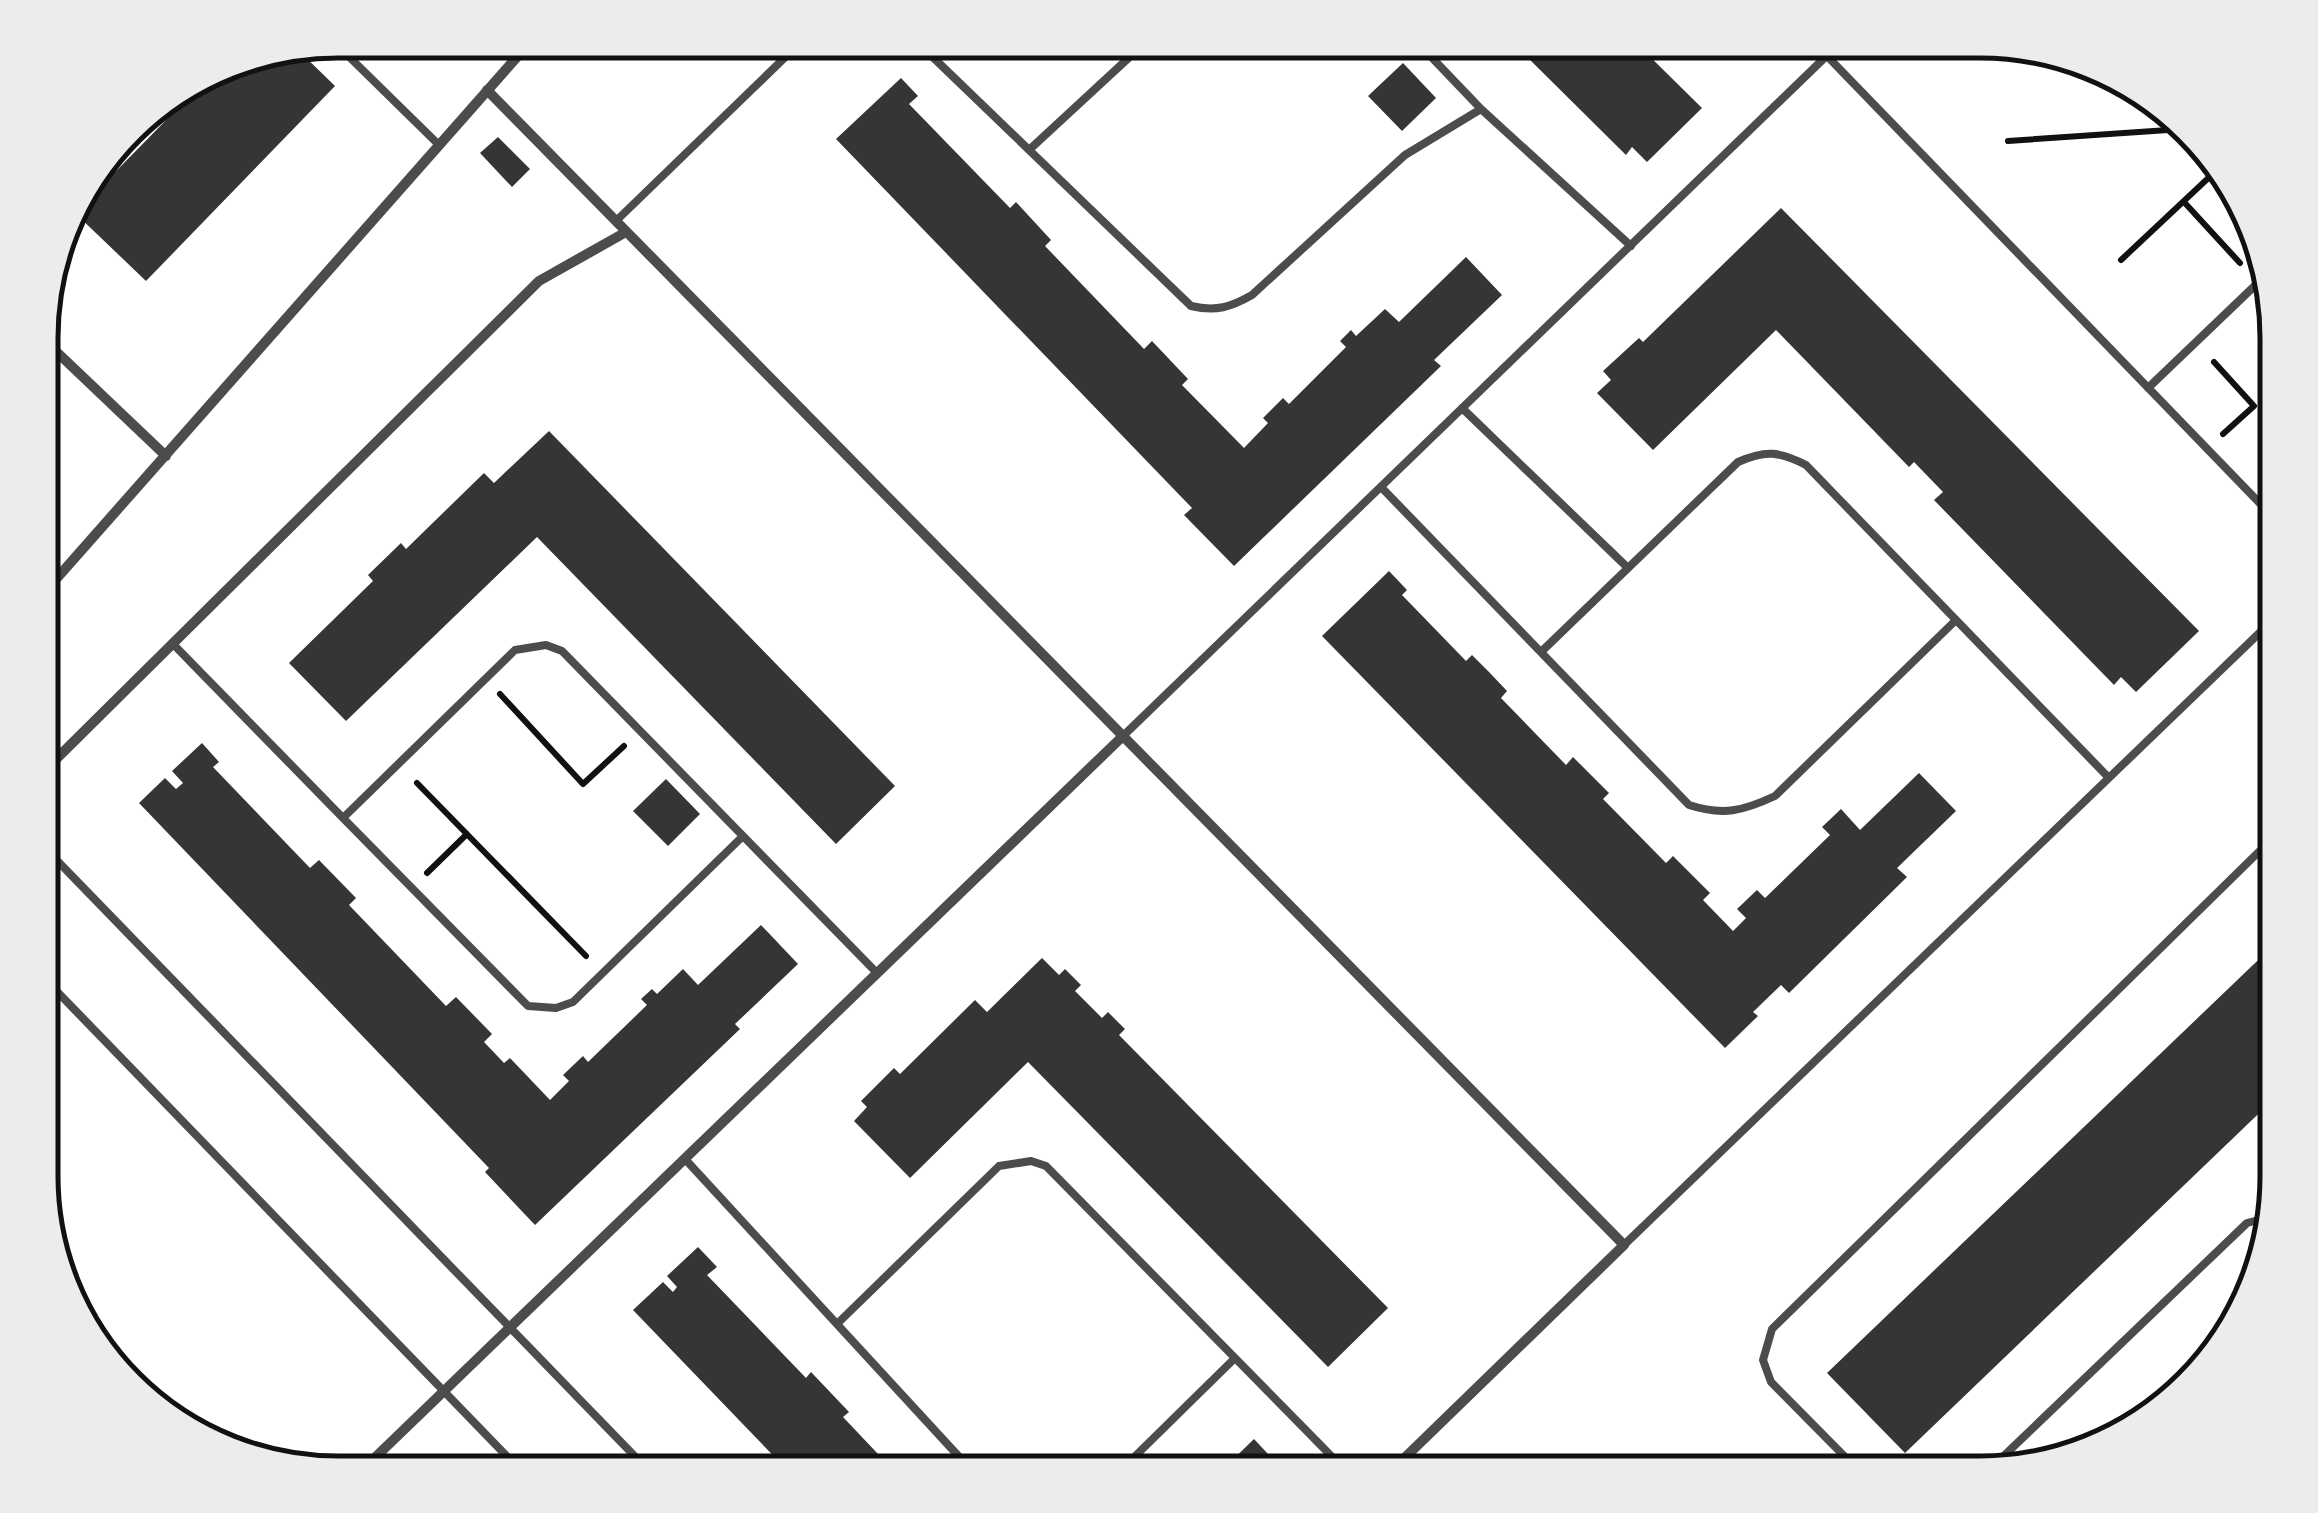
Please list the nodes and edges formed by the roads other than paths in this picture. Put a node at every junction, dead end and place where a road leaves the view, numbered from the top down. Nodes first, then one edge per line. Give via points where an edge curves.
1 (349, 58) edge
2 (516, 58) edge
3 (785, 58) edge
4 (934, 58) edge
5 (1129, 58) edge
6 (1432, 58) edge
7 (1825, 58) edge
8 (1829, 58) edge
9 (487, 90) junction
10 (1481, 110) junction
11 (438, 144) junction
12 (1029, 150) junction
13 (616, 222) junction
14 (626, 232) junction
15 (1630, 246) junction
16 (2255, 285) edge
17 (58, 353) edge
18 (2148, 388) junction
19 (1462, 408) junction
20 (166, 456) junction
21 (1380, 487) junction
22 (2260, 502) edge
23 (1628, 568) junction
24 (58, 577) edge
25 (1956, 620) junction
26 (2260, 633) edge
27 (174, 644) junction
28 (1541, 652) junction
29 (1122, 736) junction
30 (58, 758) edge
31 (2109, 778) junction
32 (343, 818) junction
33 (743, 836) junction
34 (2260, 852) edge
35 (58, 862) edge
36 (877, 973) junction
37 (58, 993) edge
38 (685, 1159) junction
39 (2256, 1221) edge
40 (1624, 1246) junction
41 (837, 1324) junction
42 (510, 1328) junction
43 (1235, 1358) junction
44 (444, 1391) junction
45 (2007, 1454) edge
46 (1331, 1455) edge
47 (1406, 1455) edge
48 (1843, 1455) edge
49 (377, 1456) edge
50 (507, 1456) edge
51 (634, 1456) edge
52 (958, 1456) edge
53 (1136, 1456) edge

1 - 11 lane
2 - 9 street
3 - 13 lane
4 - 12 lane
5 - 12 lane
6 - 10 lane
7 - 15 lane
8 - 18 lane
9 - 11 street
9 - 13 street
10 - 12 lane via 1405,155 1252,294 1231,307 1208,310 1191,306
10 - 15 lane
11 - 20 street
13 - 14 street
14 - 27 street via 539,282
14 - 29 street
15 - 19 lane
16 - 18 lane
17 - 20 street
18 - 22 lane
19 - 21 lane
19 - 23 lane
20 - 24 street
21 - 28 lane
21 - 29 lane
23 - 25 lane via 1738,462 1761,452 1782,453 1806,465
23 - 28 lane
25 - 28 lane via 1774,796 1742,812 1689,805
25 - 31 lane
26 - 31 lane
27 - 30 street
27 - 32 lane
29 - 36 street
29 - 40 street
31 - 40 lane
32 - 33 lane via 528,1006 556,1008 573,1002
32 - 33 lane via 515,650 546,645 562,651
33 - 36 lane
34 - 48 lane via 1772,1329 1763,1360 1770,1382
35 - 42 lane
36 - 38 street
37 - 44 lane
38 - 41 lane
38 - 42 street
39 - 45 lane
40 - 47 street
41 - 43 lane via 999,1166 1031,1160 1046,1166
41 - 52 lane
42 - 44 street
42 - 51 lane
43 - 46 lane
43 - 53 lane
44 - 49 street
44 - 50 lane

